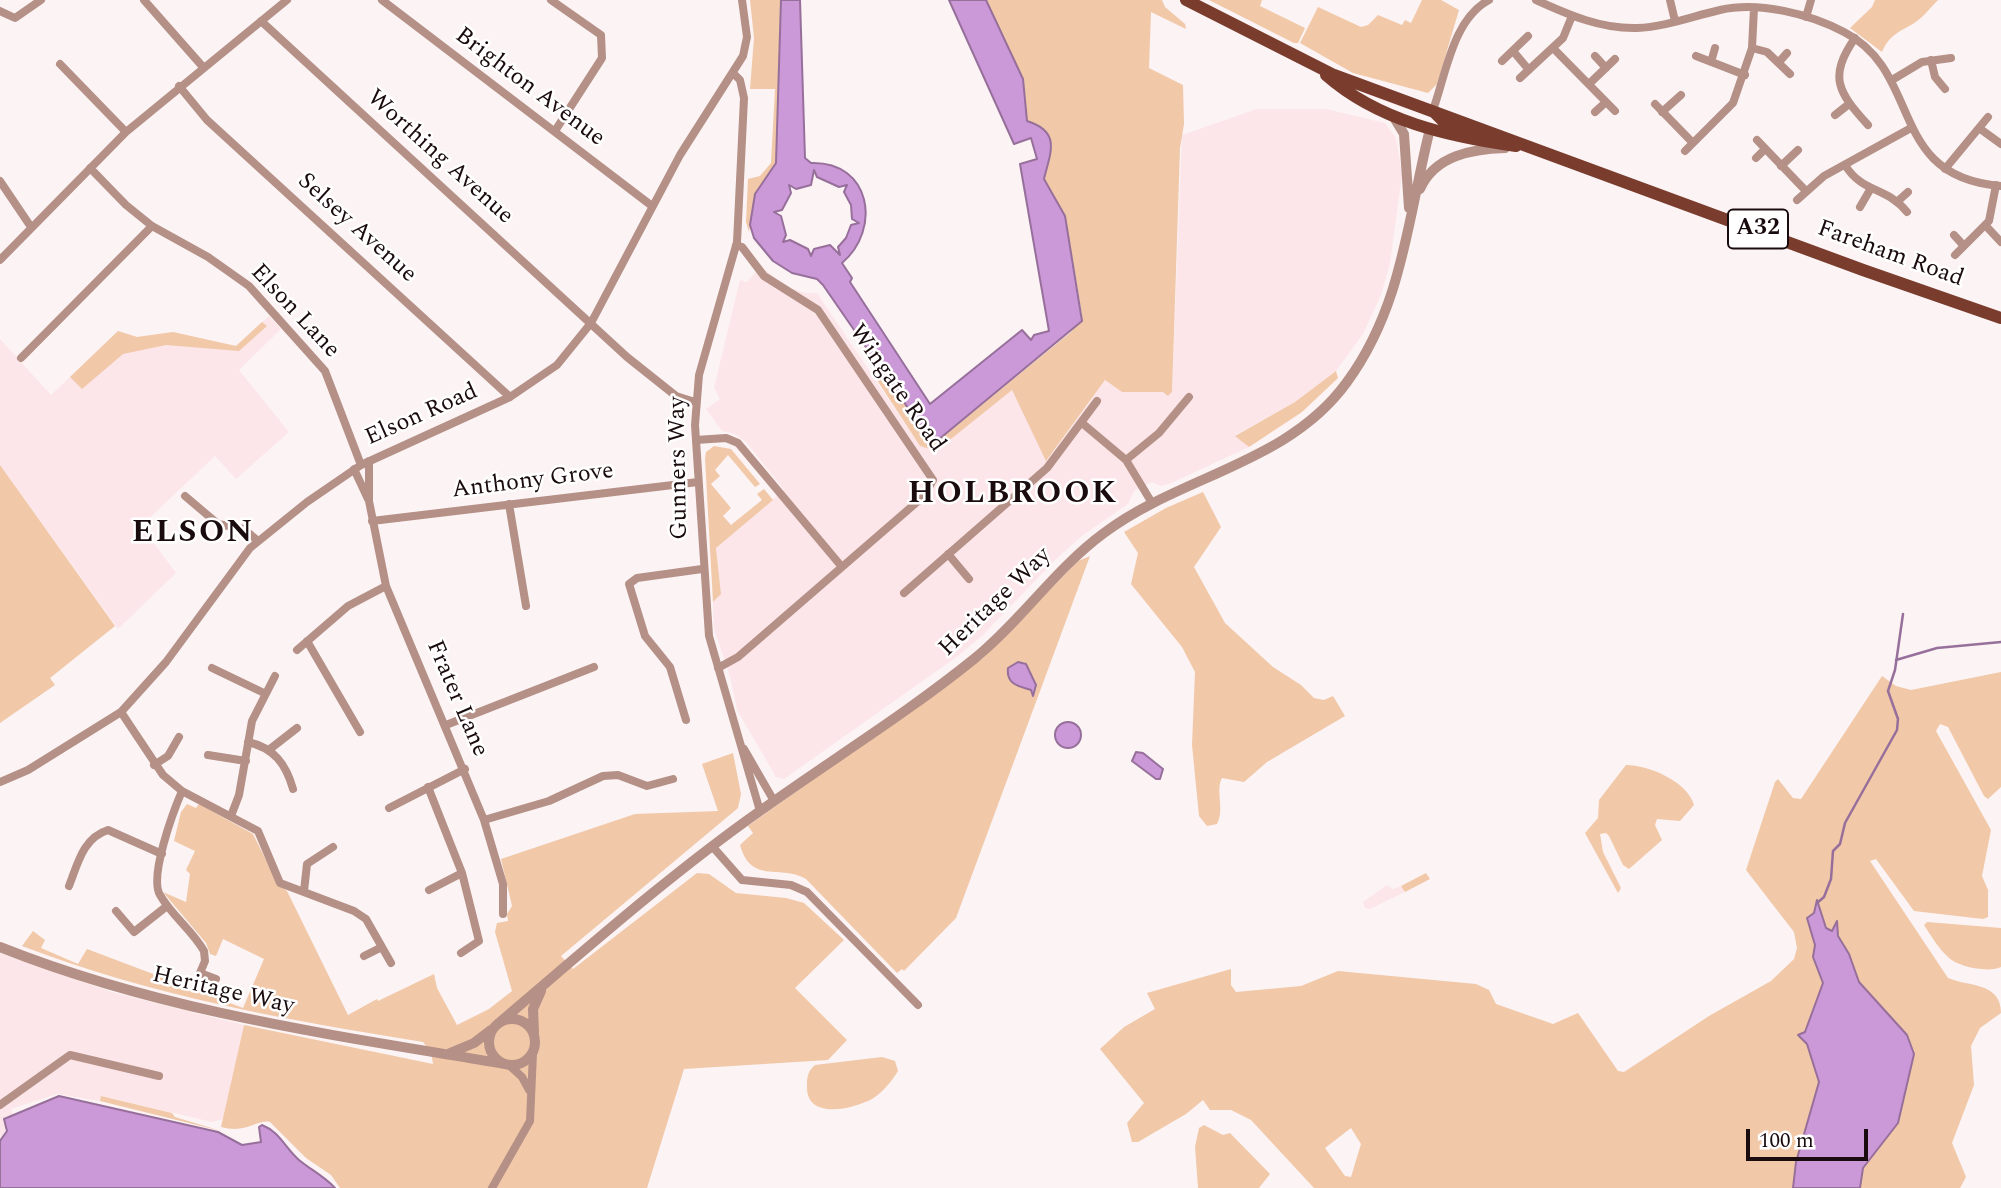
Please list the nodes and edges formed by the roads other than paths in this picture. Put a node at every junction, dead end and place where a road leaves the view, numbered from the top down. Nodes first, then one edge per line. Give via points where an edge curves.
1 (41, 0) edge
2 (144, 0) edge
3 (287, 0) edge
4 (382, 0) edge
5 (551, 0) edge
6 (742, 0) edge
7 (1186, 0) edge
8 (1489, 0) edge
9 (1536, 0) edge
10 (1670, 0) edge
11 (1811, 0) edge
12 (1754, 8) junction
13 (0, 11) edge
14 (1572, 16) junction
15 (1806, 17) junction
16 (261, 21) junction
17 (1675, 22) junction
18 (1528, 36) dead end
19 (1855, 38) junction
20 (1553, 48) junction
21 (1715, 48) dead end
22 (1752, 48) junction
23 (1513, 51) junction
24 (1787, 52) dead end
25 (1595, 56) dead end
26 (1696, 56) dead end
27 (1951, 58) dead end
28 (1615, 59) dead end
29 (1931, 60) junction
30 (1502, 61) dead end
31 (1711, 62) junction
32 (1779, 62) junction
33 (60, 64) dead end
34 (203, 66) junction
35 (1317, 67) junction
36 (1606, 68) junction
37 (1530, 70) junction
38 (733, 73) junction
39 (1790, 74) dead end
40 (1334, 75) junction
41 (1745, 75) junction
42 (1520, 78) dead end
43 (1892, 80) junction
44 (1589, 84) junction
45 (179, 86) junction
46 (1945, 89) dead end
47 (1681, 95) dead end
48 (1606, 102) junction
49 (1655, 104) dead end
50 (1849, 104) junction
51 (1433, 110) junction
52 (1615, 111) dead end
53 (1595, 112) dead end
54 (1662, 112) junction
55 (1835, 115) dead end
56 (1393, 116) junction
57 (1988, 117) dead end
58 (1868, 125) dead end
59 (1911, 128) junction
60 (1979, 128) junction
61 (1430, 129) junction
62 (555, 131) junction
63 (126, 132) junction
64 (1757, 140) dead end
65 (1693, 143) junction
66 (2001, 144) edge
67 (1512, 145) junction
68 (1527, 148) junction
69 (1766, 149) junction
70 (1798, 150) dead end
71 (1685, 151) dead end
72 (1756, 158) dead end
73 (1845, 165) junction
74 (1781, 166) junction
75 (90, 168) junction
76 (1945, 169) junction
77 (0, 181) edge
78 (1998, 186) edge
79 (1871, 188) junction
80 (1805, 191) junction
81 (1908, 192) dead end
82 (1416, 200) junction
83 (1797, 200) dead end
84 (1898, 201) junction
85 (652, 206) junction
86 (1860, 207) dead end
87 (1907, 212) dead end
88 (152, 226) junction
89 (1986, 226) junction
90 (32, 227) junction
91 (1409, 233) junction
92 (1954, 235) dead end
93 (2001, 242) edge
94 (736, 245) junction
95 (1964, 246) junction
96 (1955, 255) dead end
97 (0, 260) edge
98 (2001, 317) edge
99 (591, 323) junction
100 (21, 358) dead end
101 (510, 397) junction
102 (1189, 397) dead end
103 (1097, 401) dead end
104 (695, 402) junction
105 (1082, 423) junction
106 (696, 440) junction
107 (1126, 460) junction
108 (361, 465) junction
109 (698, 482) junction
110 (185, 496) dead end
111 (369, 501) junction
112 (1152, 503) junction
113 (509, 504) junction
114 (372, 521) junction
115 (258, 541) junction
116 (948, 554) junction
117 (842, 568) junction
118 (702, 569) junction
119 (969, 579) dead end
120 (386, 586) junction
121 (904, 593) dead end
122 (526, 606) dead end
123 (307, 641) junction
124 (297, 650) dead end
125 (594, 667) dead end
126 (212, 668) dead end
127 (718, 668) junction
128 (275, 676) dead end
129 (264, 693) junction
130 (121, 712) junction
131 (686, 720) dead end
132 (446, 725) junction
133 (297, 728) dead end
134 (360, 732) dead end
135 (179, 737) dead end
136 (739, 740) junction
137 (248, 742) junction
138 (270, 749) junction
139 (208, 755) dead end
140 (246, 761) junction
141 (154, 765) junction
142 (465, 769) junction
143 (0, 782) edge
144 (428, 788) junction
145 (293, 789) dead end
146 (182, 791) junction
147 (671, 792) dead end
148 (774, 801) junction
149 (389, 808) dead end
150 (760, 811) junction
151 (231, 816) junction
152 (484, 820) junction
153 (712, 846) junction
154 (333, 848) dead end
155 (162, 854) junction
156 (462, 873) junction
157 (69, 886) dead end
158 (429, 890) dead end
159 (304, 891) junction
160 (167, 906) junction
161 (116, 911) dead end
162 (503, 914) dead end
163 (0, 947) edge
164 (382, 947) junction
165 (461, 953) dead end
166 (364, 956) dead end
167 (391, 963) dead end
168 (555, 974) junction
169 (216, 979) dead end
170 (918, 1004) dead end
171 (497, 1025) junction
172 (534, 1034) junction
173 (442, 1053) junction
174 (533, 1053) junction
175 (507, 1065) junction
176 (159, 1076) dead end
177 (530, 1093) junction
178 (0, 1105) edge
179 (492, 1188) edge

1 - 13 street via 15,18
2 - 34 street
3 - 16 street
4 - 62 street, Brighton Avenue
5 - 62 street via 601,34 603,50
6 - 38 street, Elson Road via 747,45
7 - 35 main road, Fareham Road / A32
8 - 51 street via 1465,22
9 - 14 street
10 - 17 street
11 - 15 street
12 - 15 street
12 - 17 street via 1724,9
12 - 22 street
14 - 17 street via 1628,28
14 - 20 street
15 - 19 street
16 - 34 street
16 - 99 street, Worthing Avenue
18 - 23 street
19 - 43 street via 1882,63
19 - 50 street via 1838,73
20 - 37 street
20 - 44 street
21 - 31 street
22 - 32 street
22 - 41 street
23 - 30 street
23 - 37 street
24 - 32 street
25 - 36 street
26 - 31 street
27 - 29 street
28 - 36 street
29 - 43 street
29 - 46 street via 1935,77
31 - 41 street
32 - 39 street
33 - 63 street
34 - 45 street
35 - 40 main road, Fareham Road / A32
35 - 56 main road, Fareham Road / A32 via 1338,86
36 - 44 street
37 - 42 street
38 - 85 street, Elson Road
38 - 94 street, Gunners Way via 744,98
40 - 51 main road, Fareham Road / A32
40 - 61 main road, A32 via 1366,94 1422,113
41 - 65 street via 1730,109
43 - 59 street
44 - 48 street
45 - 63 street
45 - 101 street, Selsey Avenue via 207,120
47 - 54 street
48 - 52 street
48 - 53 street
49 - 54 street
50 - 55 street
50 - 58 street
51 - 61 main road
51 - 67 main road, A32 via 1446,124
51 - 68 main road, Fareham Road / A32
54 - 65 street
56 - 61 main road, Fareham Road / A32
56 - 91 street, Heritage Way via 1404,134
57 - 60 street
59 - 73 street
59 - 76 street via 1927,154
60 - 66 street
60 - 76 street
61 - 67 main road, Fareham Road / A32 via 1488,144
61 - 82 street, Heritage Way
62 - 85 street, Brighton Avenue
63 - 75 street
64 - 69 street
65 - 71 street
67 - 68 main road, Fareham Road / A32
68 - 82 street, Heritage Way via 1479,149 1444,162 1429,176
68 - 98 main road, Fareham Road / A32
69 - 72 street
69 - 74 street
70 - 74 street
73 - 79 street via 1854,180
73 - 80 street
74 - 80 street
75 - 88 street, Elson Lane
75 - 90 street
76 - 78 street
77 - 90 street
78 - 89 street
79 - 84 street
79 - 86 street
80 - 83 street
81 - 84 street
82 - 91 street, Heritage Way
84 - 87 street
85 - 99 street, Elson Road
88 - 100 street
88 - 108 street, Elson Lane via 243,282 325,372
89 - 93 street
89 - 95 street
90 - 97 street
91 - 112 street, Heritage Way via 1403,265 1377,328 1337,394 1282,442
92 - 95 street
94 - 104 street, Gunners Way
94 - 117 street, Wingate Road via 764,276 818,310 933,477 928,492
95 - 96 street
99 - 101 street, Elson Road via 557,365
99 - 104 street, Worthing Avenue via 676,396
101 - 108 street, Elson Road
102 - 107 street via 1156,436
103 - 105 street
104 - 106 street, Gunners Way
105 - 107 street
105 - 116 street via 1047,468
106 - 109 street, Gunners Way
106 - 117 street via 726,438 738,443
107 - 112 street
108 - 111 street, Frater Lane
108 - 111 street, Frater Lane
108 - 115 street, Elson Road
109 - 113 street, Anthony Grove
109 - 118 street, Gunners Way
110 - 115 street via 218,524 244,529
111 - 114 street, Frater Lane
112 - 148 street, Heritage Way via 1092,542 975,657
113 - 114 street, Anthony Grove
113 - 122 street
114 - 120 street, Frater Lane
115 - 130 street, Elson Road via 166,662
116 - 119 street
116 - 121 street
117 - 127 street, Wingate Road via 738,657
118 - 127 street, Gunners Way via 709,636
118 - 131 street via 637,578 629,584 645,636 670,667
120 - 123 street via 348,606
120 - 132 street, Frater Lane
123 - 124 street
123 - 134 street
125 - 132 street
126 - 129 street
127 - 136 street, Gunners Way
128 - 129 street
129 - 137 street
130 - 141 street
130 - 143 street, Elson Road via 28,770
132 - 142 street, Frater Lane
133 - 138 street
135 - 141 street via 168,755
136 - 148 street, Gunners Way
136 - 150 street, Gunners Way
137 - 138 street
137 - 140 street
138 - 145 street via 281,761
139 - 140 street
140 - 151 street
141 - 146 street
142 - 144 street
142 - 152 street, Frater Lane
144 - 149 street
144 - 156 street
146 - 151 street
146 - 155 street
147 - 152 street via 670,780 647,786 618,775 603,776 549,801
148 - 150 street, Heritage Way
150 - 153 street, Heritage Way
151 - 159 street via 258,831 280,883
152 - 162 street, Frater Lane via 503,884
153 - 168 street, Heritage Way
153 - 170 street via 742,880 791,885 807,892
154 - 159 street via 307,864
155 - 157 street via 108,830 94,834
155 - 160 street via 155,884
156 - 158 street
156 - 165 street via 479,941
159 - 164 street via 366,919
160 - 161 street via 137,936
160 - 169 street via 204,951 198,976
163 - 173 street, Heritage Way via 80,977 184,1007 309,1033
164 - 166 street
164 - 167 street
168 - 171 street, Heritage Way
168 - 172 street, Heritage Way via 534,1005
171 - 172 street via 519,1020
171 - 173 street, Heritage Way via 461,1050
171 - 175 street via 489,1037 489,1048
172 - 174 street
173 - 175 street, Heritage Way
174 - 175 street via 520,1064
174 - 177 street
175 - 177 street via 522,1077
176 - 178 street via 70,1055
177 - 179 street via 527,1127

